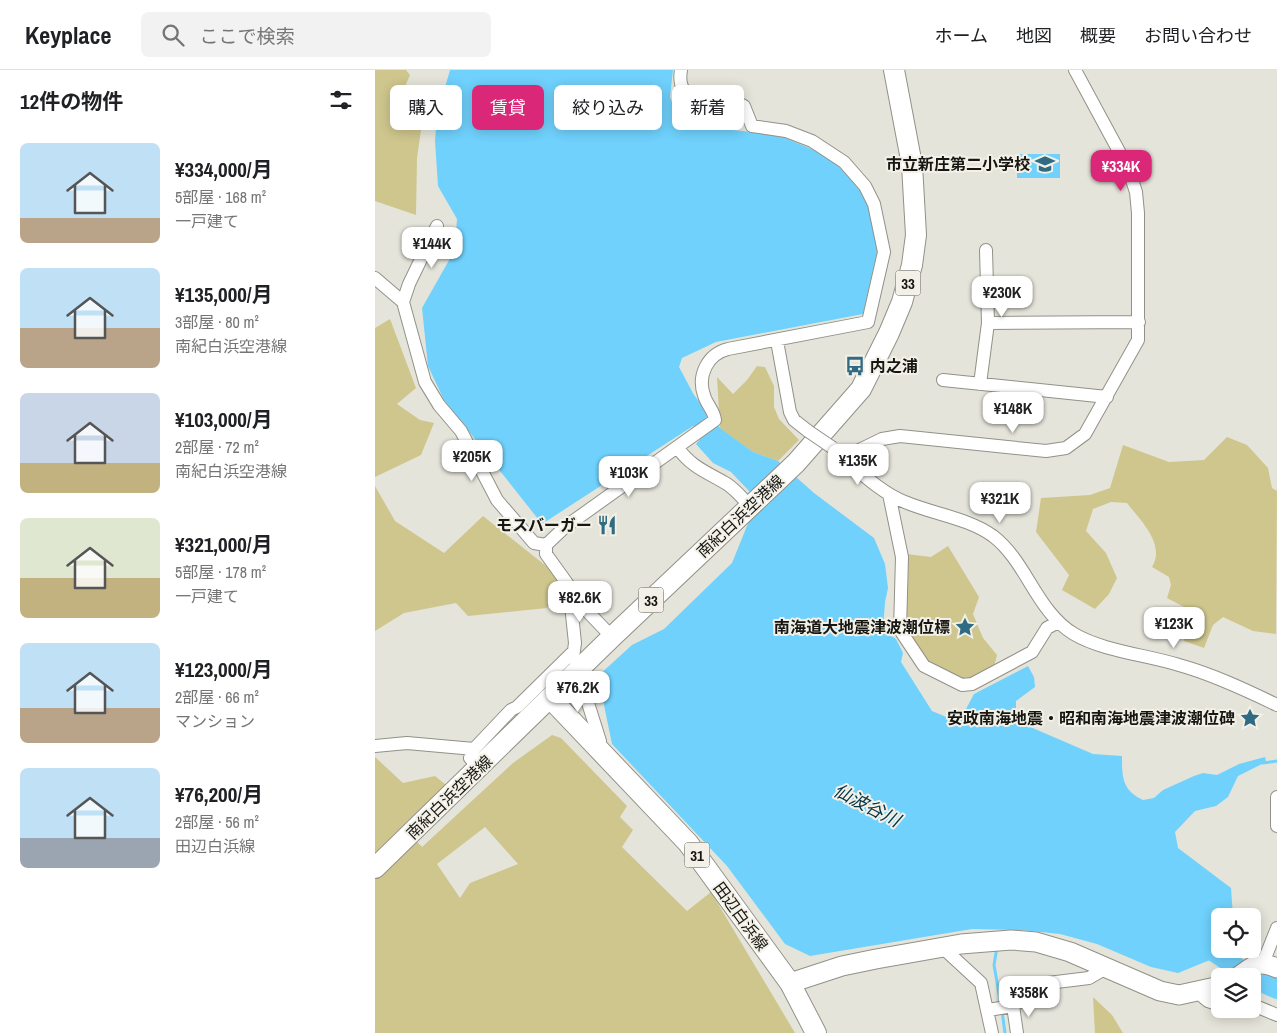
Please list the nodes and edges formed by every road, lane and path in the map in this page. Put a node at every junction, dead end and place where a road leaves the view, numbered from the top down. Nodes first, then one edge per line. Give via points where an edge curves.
1 (681, 70) edge
2 (894, 70) edge
3 (1075, 70) edge
4 (437, 226) dead end
5 (986, 250) dead end
6 (375, 278) edge
7 (403, 302) junction
8 (1139, 322) junction
9 (988, 323) junction
10 (777, 342) junction
11 (943, 380) dead end
12 (980, 384) junction
13 (1107, 397) junction
14 (677, 446) junction
15 (843, 458) junction
16 (889, 494) junction
17 (752, 505) junction
18 (546, 545) junction
19 (569, 586) junction
20 (1057, 622) junction
21 (612, 637) junction
22 (582, 684) dead end
23 (550, 698) junction
24 (1277, 704) edge
25 (375, 746) edge
26 (596, 746) junction
27 (477, 758) junction
28 (1277, 797) edge
29 (1277, 826) edge
30 (375, 868) edge
31 (1277, 928) edge
32 (942, 947) junction
33 (1265, 965) edge
34 (1106, 968) junction
35 (790, 983) junction
36 (1211, 989) edge
37 (1199, 992) junction
38 (1211, 1002) edge
39 (1011, 1007) junction
40 (1261, 1008) edge
41 (991, 1010) junction
42 (1277, 1015) edge
43 (816, 1033) edge
44 (992, 1033) edge
45 (1017, 1033) edge

1 - 10 street via 682,86 687,92 738,103 743,106 751,126 795,134 836,156 861,180 874,204 884,252 868,322
2 - 17 main road, 南紀白浜空港線 / 33 via 916,193 916,235 910,274 889,333 861,389 796,463
3 - 8 street via 1128,168 1136,192
4 - 7 street
5 - 9 street
6 - 7 street
7 - 18 street via 425,382 461,431 497,500 534,543
8 - 9 street
8 - 13 street via 1138,340
9 - 12 street
10 - 14 street via 713,354 706,365 702,383 715,420
10 - 15 street, bridge via 794,420
11 - 12 street
12 - 13 street
13 - 15 street via 1085,434 1066,448 1046,451 899,436 882,438
14 - 17 street via 699,470 726,484
14 - 18 street via 565,527
15 - 16 street
16 - 20 street via 992,536 1007,549
16 - 20 street via 902,557 900,630 924,666 962,685 973,684 1032,652 1047,628
17 - 21 main road, 南紀白浜空港線 / 33
18 - 19 street via 546,554
19 - 21 street via 585,597 589,613
19 - 27 street via 575,644 573,655 511,710
20 - 24 street via 1075,635 1101,645 1181,665
21 - 23 main road, 南紀白浜空港線 / 33
22 - 26 street via 600,741
23 - 26 main road, 田辺白浜線 / 31
23 - 27 main road, 南紀白浜空港線 / 33
25 - 27 street via 407,743
26 - 35 main road, 田辺白浜線 / 31 via 688,843
27 - 30 main road, 南紀白浜空港線 / 33
28 - 29 street
31 - 33 street
32 - 34 street via 1011,940 1036,942
32 - 35 street via 842,966
32 - 41 street via 981,983
34 - 37 street via 1160,991 1179,994
34 - 39 street via 1089,978 1048,983
35 - 43 main road, 田辺白浜線 / 31
36 - 37 street
37 - 38 street
39 - 41 street
39 - 45 street
40 - 42 street
41 - 44 street

